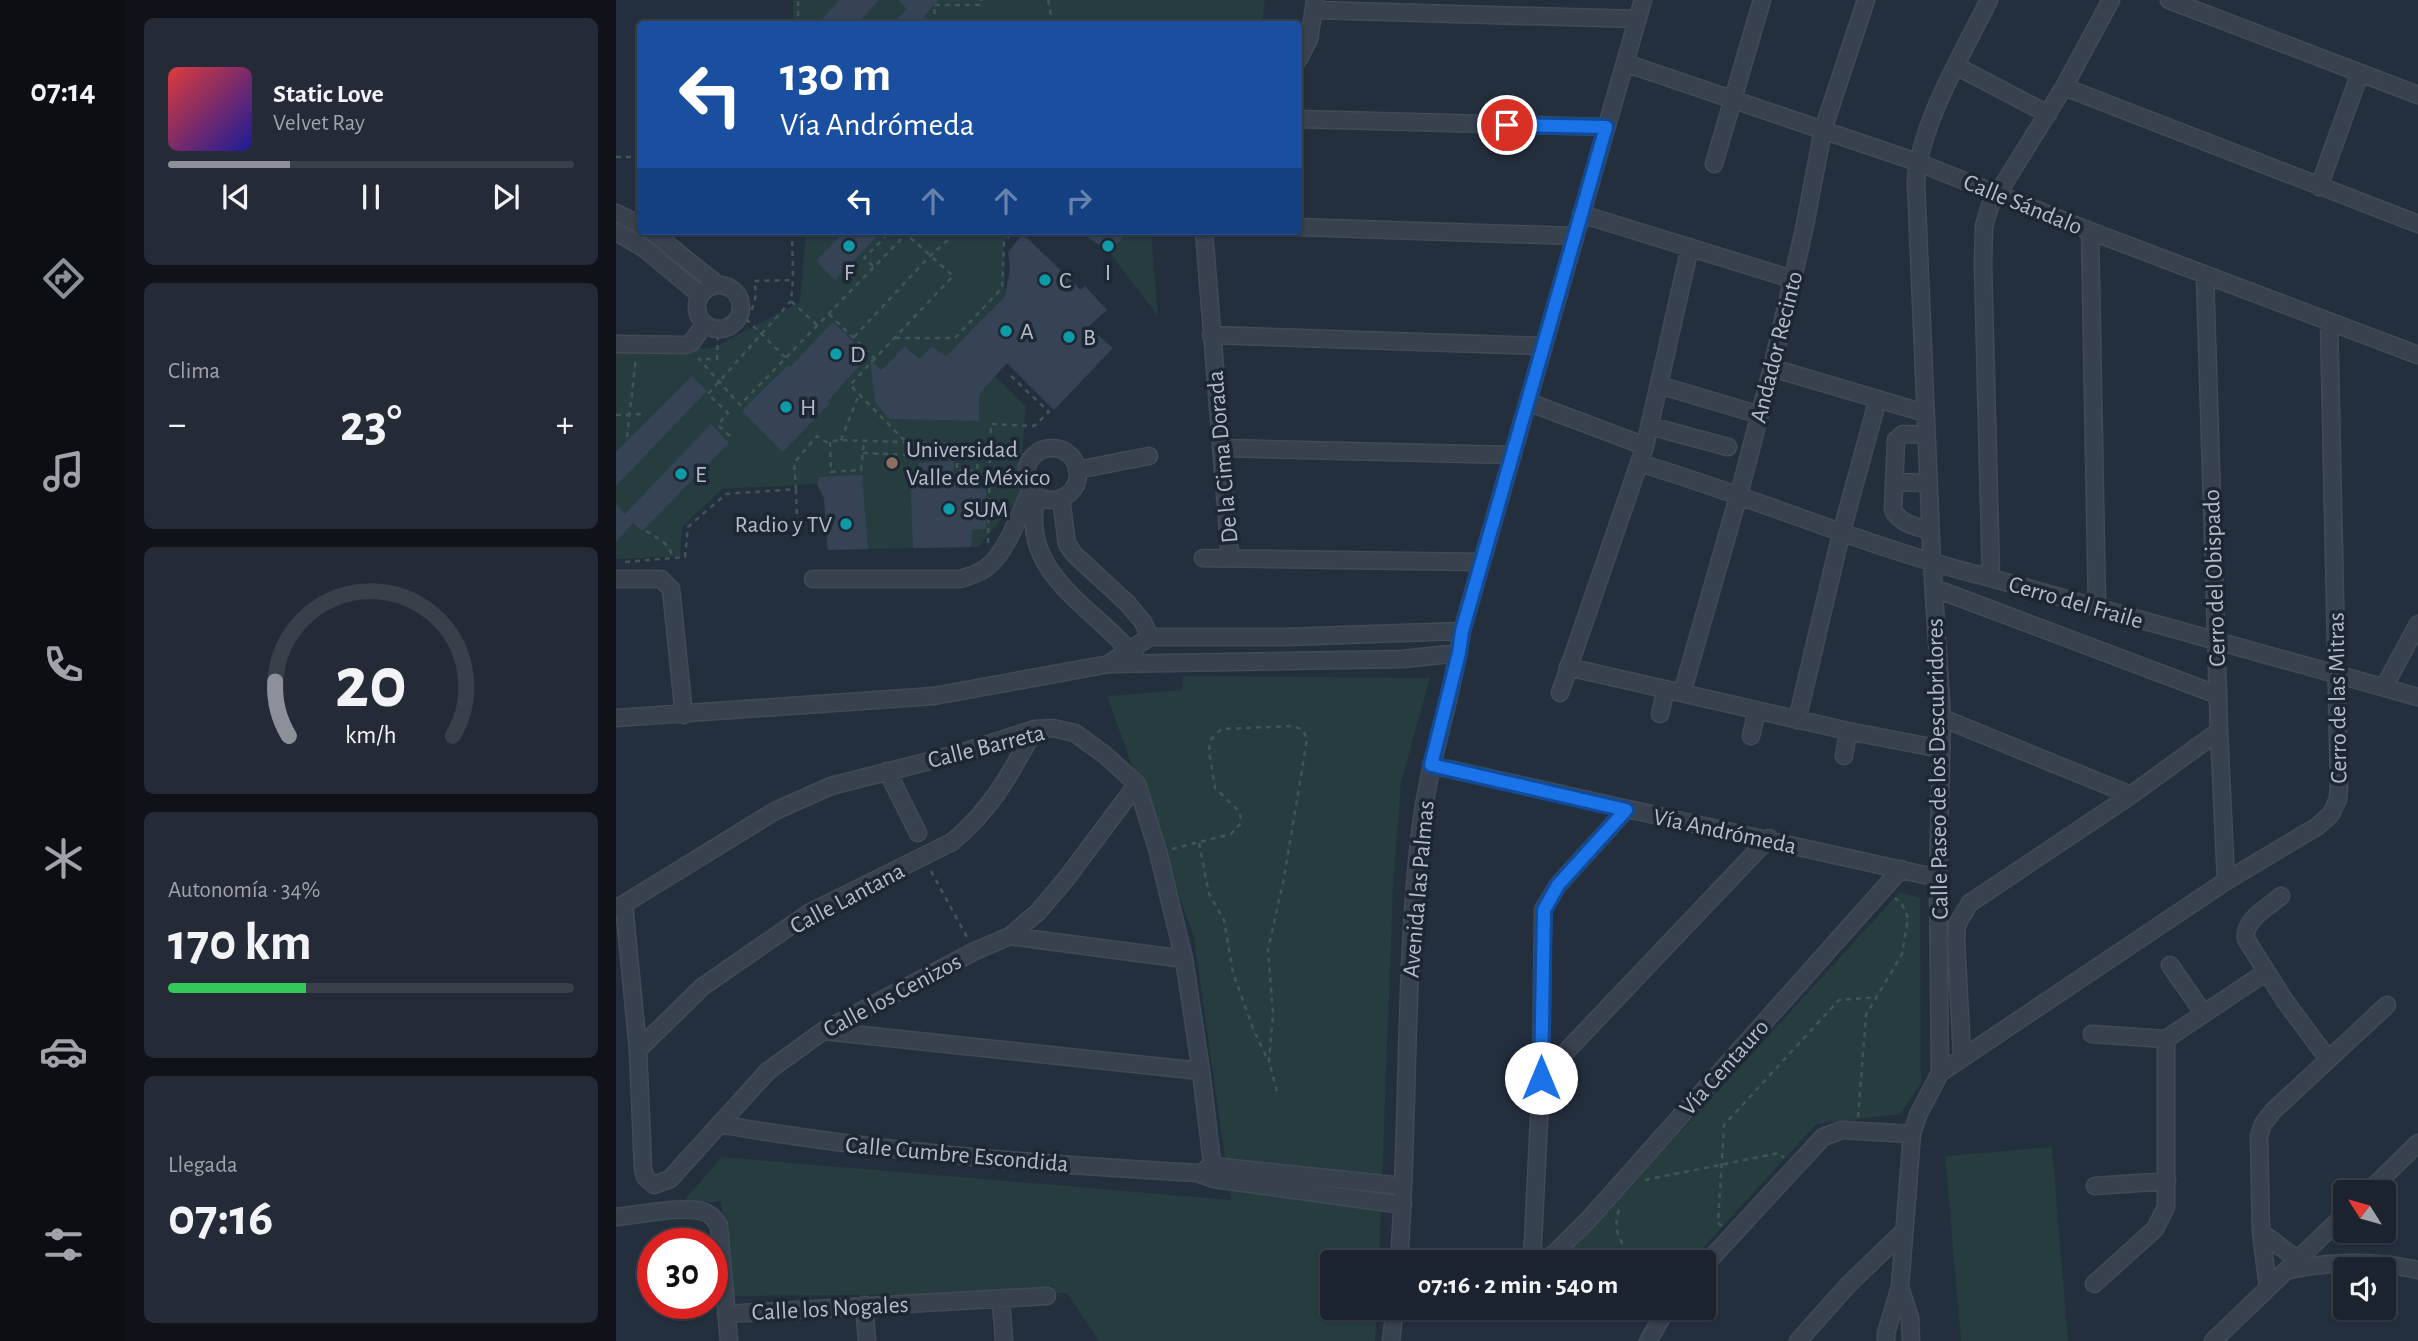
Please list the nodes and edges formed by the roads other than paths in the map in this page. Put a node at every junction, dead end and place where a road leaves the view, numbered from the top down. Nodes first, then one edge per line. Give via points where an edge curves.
1 (1643, 0) edge
2 (1762, 0) edge
3 (1866, 0) edge
4 (1989, 0) edge
5 (2111, 0) edge
6 (2169, 0) edge
7 (1315, 5) edge
8 (1637, 19) junction
9 (1302, 52) edge
10 (1625, 63) junction
11 (1956, 66) junction
12 (2360, 73) junction
13 (2064, 87) junction
14 (2418, 95) edge
15 (1734, 99) junction
16 (2048, 114) junction
17 (1302, 119) edge
18 (1606, 127) junction
19 (1823, 130) junction
20 (1917, 162) junction
21 (1714, 164) dead end
22 (2319, 187) junction
23 (1998, 194) junction
24 (616, 213) edge
25 (1581, 214) junction
26 (637, 224) edge
27 (2418, 224) edge
28 (1302, 227) edge
29 (2090, 231) junction
30 (616, 232) edge
31 (656, 235) edge
32 (1204, 235) edge
33 (1574, 236) junction
34 (1690, 247) junction
35 (2205, 275) junction
36 (1793, 279) junction
37 (718, 285) junction
38 (700, 295) junction
39 (2329, 321) junction
40 (705, 324) junction
41 (1211, 335) junction
42 (616, 344) edge
43 (1543, 346) junction
44 (2418, 355) edge
45 (1772, 368) junction
46 (1659, 385) junction
47 (1878, 399) junction
48 (1528, 402) junction
49 (1925, 413) junction
50 (1760, 415) junction
51 (1650, 426) junction
52 (1926, 435) junction
53 (1645, 446) junction
54 (1728, 447) dead end
55 (1222, 448) junction
56 (1513, 455) junction
57 (1149, 456) dead end
58 (1639, 463) junction
59 (1077, 470) junction
60 (1894, 482) junction
61 (1928, 483) junction
62 (1034, 492) junction
63 (1739, 494) junction
64 (1061, 498) junction
65 (1930, 531) junction
66 (1841, 534) junction
67 (1230, 556) junction
68 (1203, 558) dead end
69 (1482, 562) junction
70 (1932, 564) junction
71 (1991, 578) junction
72 (616, 579) edge
73 (813, 579) dead end
74 (1934, 588) junction
75 (2097, 608) junction
76 (2418, 624) edge
77 (1462, 631) junction
78 (1201, 637) junction
79 (1150, 638) junction
80 (2217, 640) junction
81 (1459, 653) junction
82 (1134, 656) junction
83 (1200, 661) junction
84 (1568, 667) junction
85 (2339, 675) junction
86 (2384, 687) junction
87 (1674, 691) junction
88 (1560, 693) dead end
89 (2218, 695) junction
90 (2418, 697) edge
91 (1757, 711) junction
92 (1660, 714) dead end
93 (684, 715) junction
94 (616, 718) edge
95 (1942, 718) junction
96 (1797, 720) junction
97 (1035, 729) junction
98 (2219, 731) junction
99 (1848, 732) junction
100 (1751, 736) dead end
101 (1941, 749) junction
102 (1844, 756) dead end
103 (1431, 765) junction
104 (887, 771) junction
105 (1137, 784) junction
106 (2131, 795) junction
107 (1626, 810) junction
108 (918, 833) dead end
109 (1769, 838) junction
110 (1901, 869) junction
111 (1938, 878) junction
112 (2225, 881) junction
113 (2281, 896) dead end
114 (620, 907) edge
115 (1010, 936) junction
116 (1184, 959) junction
117 (2170, 965) dead end
118 (2266, 972) junction
119 (2387, 1005) dead end
120 (2204, 1014) junction
121 (823, 1031) junction
122 (2092, 1034) dead end
123 (2166, 1039) junction
124 (638, 1050) junction
125 (1962, 1055) junction
126 (2328, 1059) junction
127 (1201, 1071) junction
128 (1940, 1073) junction
129 (1541, 1078) junction
130 (719, 1124) junction
131 (1912, 1135) junction
132 (2418, 1143) edge
133 (1208, 1173) junction
134 (2380, 1180) edge
135 (2167, 1181) junction
136 (1403, 1186) junction
137 (2095, 1186) dead end
138 (1403, 1205) junction
139 (616, 1217) edge
140 (2333, 1226) edge
141 (719, 1228) edge
142 (1904, 1231) junction
143 (2261, 1232) junction
144 (1400, 1250) edge
145 (1533, 1250) edge
146 (1558, 1250) edge
147 (1716, 1253) edge
148 (2292, 1265) junction
149 (2418, 1270) edge
150 (2094, 1284) dead end
151 (1900, 1287) junction
152 (2268, 1287) junction
153 (1046, 1296) dead end
154 (1001, 1300) junction
155 (864, 1305) junction
156 (728, 1314) edge
157 (1910, 1318) junction
158 (727, 1319) edge
159 (1393, 1320) edge
160 (1660, 1320) edge
161 (1883, 1338) edge
162 (729, 1341) edge
163 (867, 1341) edge
164 (1004, 1341) edge
165 (1391, 1341) edge
166 (1648, 1341) edge
167 (1798, 1341) edge
168 (1911, 1341) edge
169 (2213, 1341) edge

1 - 8 street, Avenida las Palmas
2 - 15 street
3 - 19 street, Andador Recinto
4 - 11 street, Calle Paseo de los Descubridores
5 - 13 street
6 - 12 street
7 - 8 street
7 - 9 street
8 - 10 street, Avenida las Palmas
10 - 15 street, Calle Sándalo
10 - 18 street, Avenida las Palmas
11 - 16 street
11 - 20 street, Calle Paseo de los Descubridores
12 - 14 street
12 - 22 street
13 - 16 street
13 - 22 street
15 - 19 street, Calle Sándalo
15 - 21 street
16 - 23 street
17 - 18 street
18 - 25 street, Avenida las Palmas
19 - 20 street, Calle Sándalo
19 - 36 street, Andador Recinto
20 - 23 street, Calle Sándalo
20 - 49 street, Calle Paseo de los Descubridores
22 - 27 street
23 - 29 street, Calle Sándalo
23 - 71 street via 1984,226 1983,245
24 - 26 street
25 - 33 street, Avenida las Palmas
25 - 34 street
28 - 33 street
29 - 35 street, Calle Sándalo
29 - 75 street
30 - 38 street via 645,249
31 - 37 street
32 - 41 street, De la Cima Dorada
33 - 43 street, Avenida las Palmas
34 - 36 street
34 - 46 street
35 - 39 street, Calle Sándalo
35 - 80 street, Cerro del Obispado
36 - 45 street, Andador Recinto
37 - 38 street
37 - 40 street via 737,294 739,314 730,326 715,329
38 - 40 street via 696,308
39 - 44 street, Calle Sándalo
39 - 85 street, Cerro de las Mitras
40 - 42 street via 685,345
41 - 43 street
41 - 55 street, De la Cima Dorada
43 - 48 street, Avenida las Palmas
45 - 47 street
45 - 50 street, Andador Recinto
46 - 50 street
46 - 51 street
47 - 49 street
47 - 66 street
48 - 53 street
48 - 56 street, Avenida las Palmas
49 - 52 street, Calle Paseo de los Descubridores
50 - 63 street, Andador Recinto
51 - 53 street
51 - 54 street
52 - 60 street via 1903,433 1896,440
52 - 61 street, Calle Paseo de los Descubridores
53 - 58 street
55 - 56 street
55 - 67 street, De la Cima Dorada
56 - 69 street, Avenida las Palmas
57 - 59 street
58 - 63 street, Cerro del Fraile
58 - 84 street
59 - 62 street via 1062,450 1038,452 1028,465 1027,482
59 - 64 street via 1074,487
60 - 61 street
60 - 65 street via 1897,517
61 - 65 street, Calle Paseo de los Descubridores
62 - 64 street via 1044,499
62 - 73 street via 988,567 960,579
62 - 82 street via 1032,523 1044,562 1062,586
63 - 66 street, Cerro del Fraile
63 - 87 street, Andador Recinto
64 - 79 street via 1068,544 1074,554 1128,604
65 - 70 street, Calle Paseo de los Descubridores
66 - 70 street, Cerro del Fraile
66 - 96 street
67 - 68 street
67 - 69 street, De la Cima Dorada
69 - 77 street, Avenida las Palmas
70 - 71 street, Cerro del Fraile
70 - 74 street, Calle Paseo de los Descubridores
71 - 75 street, Cerro del Fraile
72 - 93 street via 661,579 671,589
74 - 89 street
74 - 95 street, Calle Paseo de los Descubridores
75 - 80 street, Cerro del Fraile
76 - 86 street
77 - 78 street
77 - 81 street, Avenida las Palmas
78 - 79 street
78 - 83 street
79 - 82 street
80 - 85 street, Cerro del Fraile
80 - 89 street, Cerro del Obispado
81 - 83 street via 1403,659
81 - 103 street, Avenida las Palmas
82 - 83 street
82 - 93 street via 934,696
84 - 87 street
84 - 88 street
85 - 86 street, Cerro del Fraile
85 - 112 street, Cerro de las Mitras via 2339,786 2331,814
86 - 90 street, Cerro del Fraile
87 - 91 street
87 - 92 street, Andador Recinto
89 - 98 street, Cerro del Obispado
91 - 96 street
91 - 100 street
93 - 94 street
95 - 101 street, Calle Paseo de los Descubridores
95 - 106 street
96 - 99 street
97 - 104 street, Calle Barreta
97 - 105 street, Calle Barreta via 1075,733
97 - 124 street, Calle Lantana via 992,803 952,842 810,913 702,986
98 - 106 street
98 - 112 street, Cerro del Obispado
99 - 101 street
99 - 102 street
101 - 111 street, Calle Paseo de los Descubridores
103 - 107 street, Vía Andrómeda
103 - 136 street, Avenida las Palmas via 1420,833 1410,980
104 - 108 street
104 - 114 street, Calle Barreta via 831,786 775,811
105 - 115 street, Calle los Cenizos via 1066,879
105 - 116 street
106 - 125 street via 1970,903 1957,924 1956,941
107 - 109 street, Vía Andrómeda
107 - 129 street via 1558,885 1544,910
109 - 110 street, Vía Andrómeda
109 - 129 street
110 - 111 street, Vía Andrómeda
110 - 146 street, Vía Centauro
111 - 128 street, Calle Paseo de los Descubridores
112 - 125 street, Cerro de las Mitras
113 - 118 street via 2245,930
114 - 124 street
115 - 116 street
115 - 121 street, Calle los Cenizos
116 - 127 street
117 - 120 street
118 - 120 street
118 - 126 street
119 - 126 street
120 - 123 street
121 - 127 street
121 - 130 street, Calle los Cenizos via 768,1071
122 - 123 street
123 - 135 street
124 - 130 street, Calle los Cenizos via 643,1168 653,1185 670,1179
125 - 128 street, Cerro de las Mitras
126 - 143 street via 2273,1111 2260,1130
127 - 133 street
128 - 131 street, Calle Paseo de los Descubridores
129 - 145 street
130 - 133 street, Calle Cumbre Escondida via 879,1149
131 - 142 street, Calle Paseo de los Descubridores
131 - 147 street via 1835,1131 1823,1137
132 - 134 street
133 - 136 street, Calle Cumbre Escondida
133 - 138 street, Calle Cumbre Escondida
135 - 137 street
135 - 150 street via 2160,1222
136 - 138 street, Avenida las Palmas
138 - 144 street, Avenida las Palmas
139 - 141 street, Calle los Nogales via 689,1210 713,1217
140 - 148 street
142 - 151 street, Calle Paseo de los Descubridores
142 - 167 street
143 - 148 street
143 - 152 street
148 - 149 street via 2355,1262
148 - 152 street
151 - 157 street, Calle Paseo de los Descubridores
151 - 161 street, Calle Paseo de los Descubridores
152 - 169 street
153 - 154 street, Calle los Nogales
154 - 155 street, Calle los Nogales
154 - 164 street
155 - 156 street, Calle los Nogales
155 - 163 street
157 - 161 street
157 - 168 street, Calle Paseo de los Descubridores
158 - 162 street
159 - 165 street
160 - 166 street

